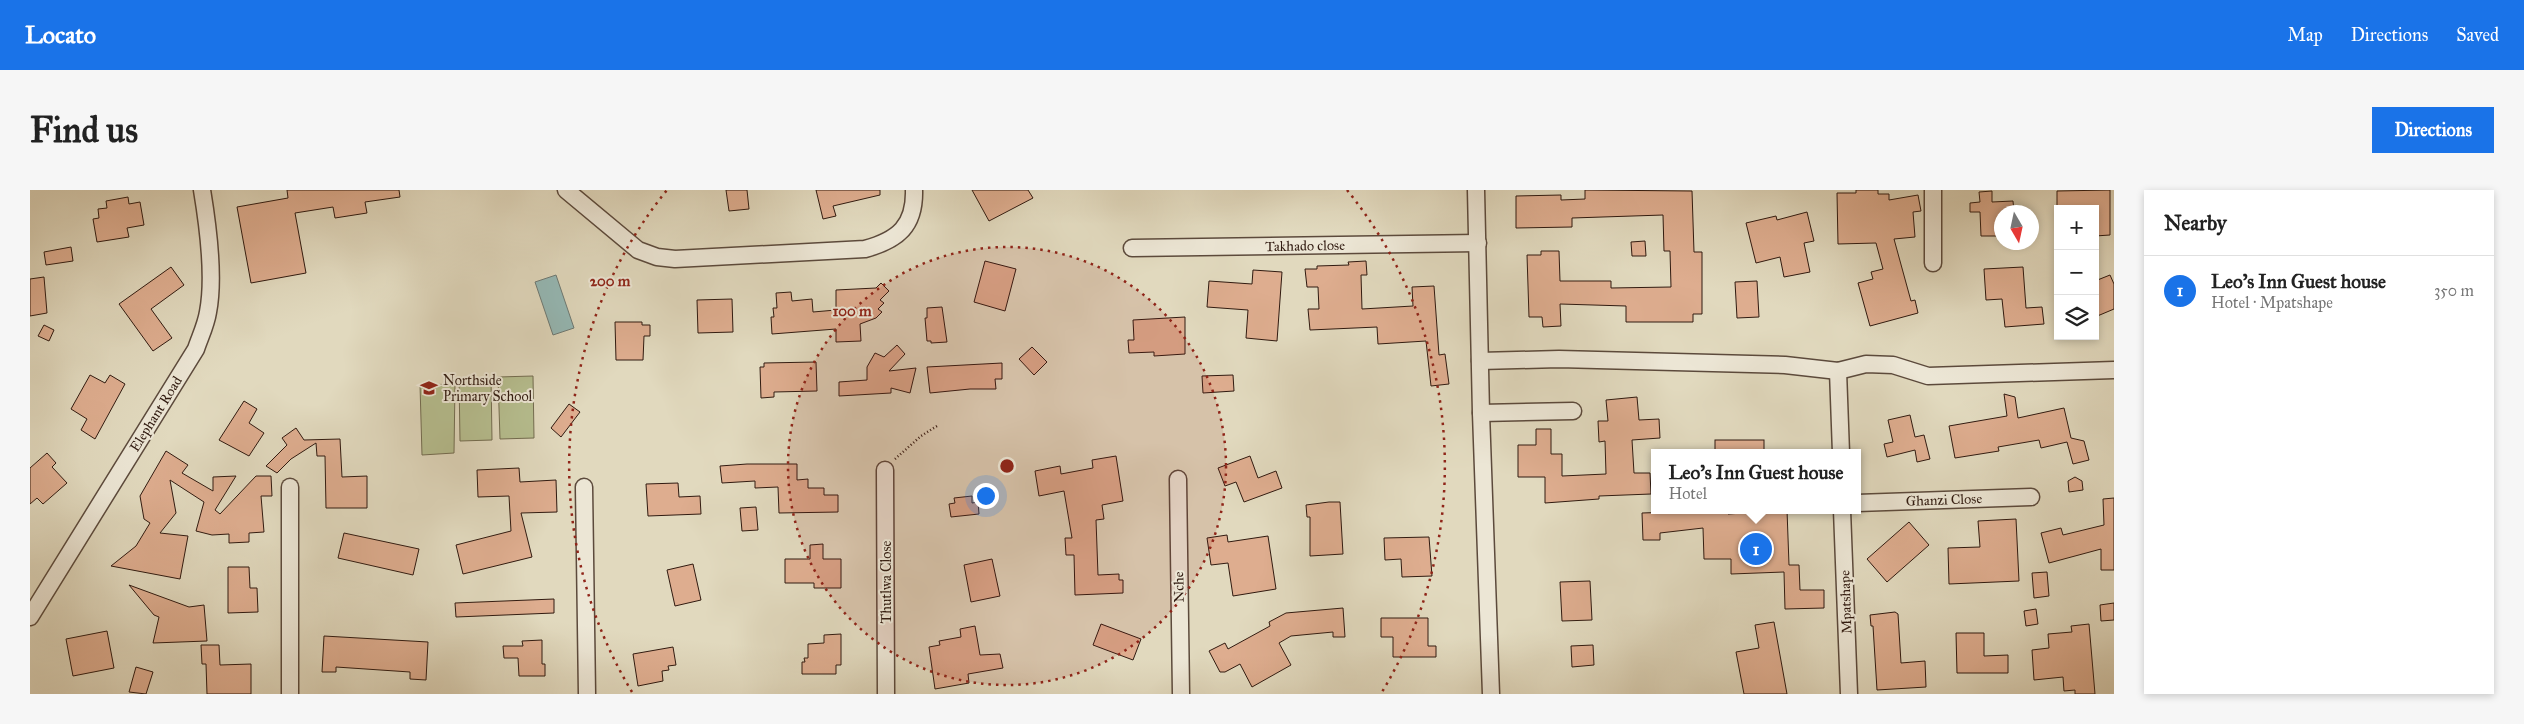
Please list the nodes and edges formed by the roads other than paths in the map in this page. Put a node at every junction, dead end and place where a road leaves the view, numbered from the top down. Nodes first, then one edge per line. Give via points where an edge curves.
1 (202, 190) edge
2 (566, 190) edge
3 (914, 190) edge
4 (1476, 190) edge
5 (1933, 190) edge
6 (1478, 243) junction
7 (1132, 248) dead end
8 (1933, 263) dead end
9 (1480, 361) junction
10 (2114, 370) edge
11 (1838, 371) junction
12 (1572, 411) dead end
13 (1481, 413) junction
14 (1840, 449) edge
15 (885, 470) road end
16 (1178, 480) dead end
17 (290, 487) dead end
18 (584, 487) dead end
19 (2031, 497) dead end
20 (1861, 503) edge
21 (1842, 514) edge
22 (30, 617) edge
23 (290, 694) edge
24 (587, 694) edge
25 (886, 694) edge
26 (1181, 694) edge
27 (1491, 694) edge
28 (1849, 694) edge

1 - 22 street, Elephant Road via 210,276 208,313 196,349
2 - 3 street via 638,250 675,259 865,249 883,244 903,232 910,218
4 - 6 street
5 - 8 street
6 - 7 street, Takhado close
6 - 9 street
9 - 11 street via 1785,365
9 - 13 street
10 - 11 street via 1928,376 1893,364 1866,364
11 - 14 street
12 - 13 street
13 - 27 street
15 - 25 street, Thutlwa Close
16 - 26 street, Nche
17 - 23 street
18 - 24 street
19 - 20 street, Ghanzi Close
21 - 28 street, Mpatshape

